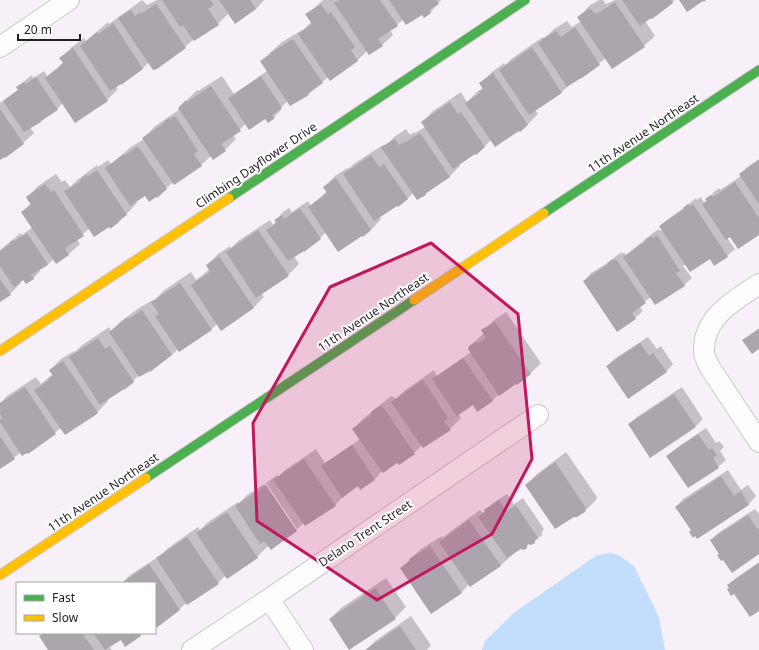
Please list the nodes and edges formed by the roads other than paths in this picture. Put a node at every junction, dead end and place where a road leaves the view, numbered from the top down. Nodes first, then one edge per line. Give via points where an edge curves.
1 (69, 0) edge
2 (525, 0) edge
3 (0, 47) edge
4 (759, 70) edge
5 (759, 284) edge
6 (0, 351) edge
7 (538, 414) dead end
8 (759, 442) edge
9 (0, 575) edge
10 (269, 599) junction
11 (192, 650) edge
12 (303, 650) edge

1 - 3 street
2 - 6 street, Climbing Dayflower Drive
4 - 9 street, 11th Avenue Northeast
5 - 8 street via 727,306 714,319 705,338 704,353 709,366
7 - 10 street, Delano Trent Street
10 - 11 street, Delano Trent Street
10 - 12 street

